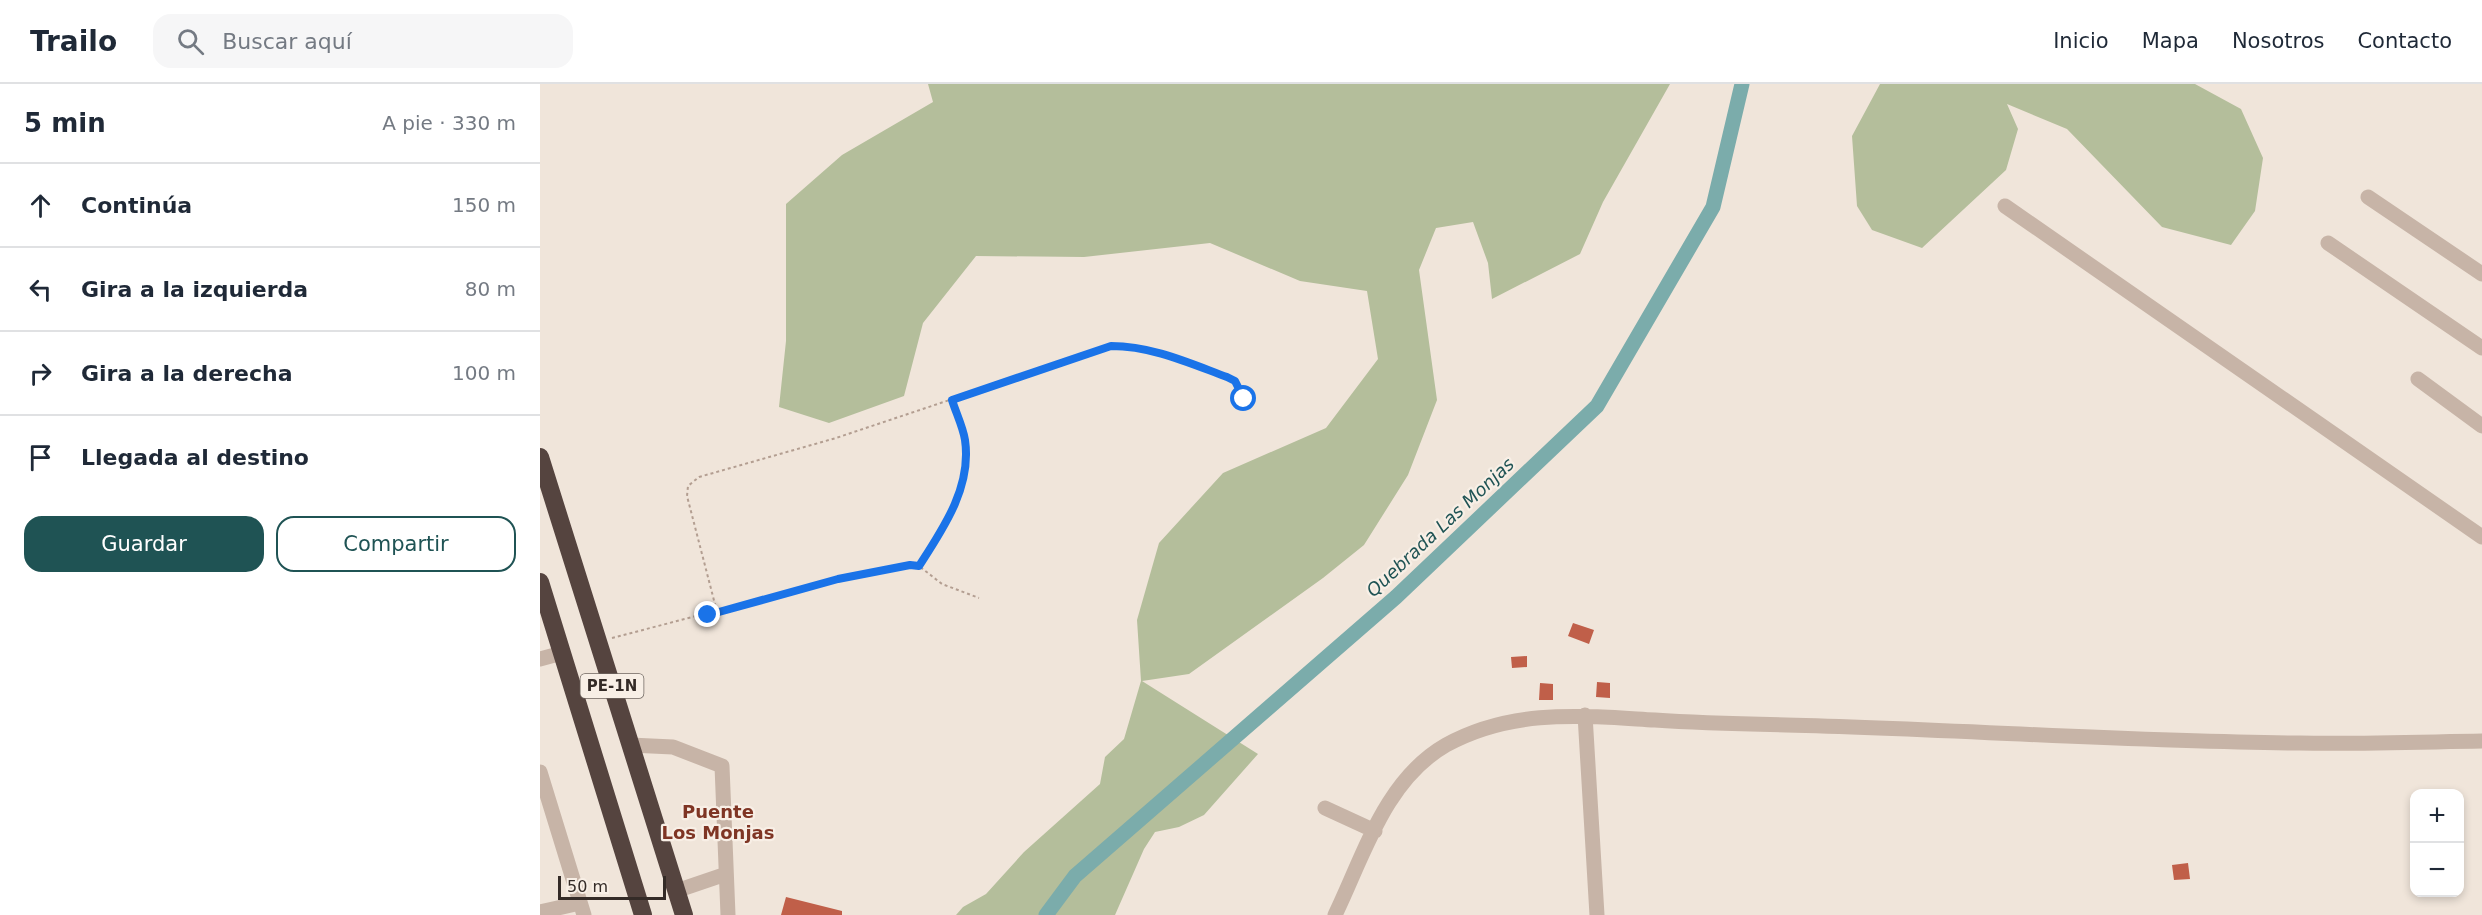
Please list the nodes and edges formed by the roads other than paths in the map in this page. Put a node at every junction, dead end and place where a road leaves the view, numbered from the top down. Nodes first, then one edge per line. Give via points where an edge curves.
1 (2368, 197) dead end
2 (2005, 206) dead end
3 (2328, 243) dead end
4 (2482, 274) edge
5 (2482, 348) edge
6 (2418, 379) dead end
7 (2482, 426) edge
8 (540, 458) edge
9 (2482, 537) edge
10 (540, 582) edge
11 (562, 653) junction
12 (540, 659) edge
13 (1585, 715) junction
14 (2482, 741) edge
15 (630, 745) junction
16 (540, 772) edge
17 (1325, 808) dead end
18 (1375, 831) junction
19 (726, 874) junction
20 (676, 891) junction
21 (582, 909) edge
22 (540, 912) edge
23 (643, 915) edge
24 (684, 915) edge
25 (728, 915) edge
26 (1335, 915) edge
27 (1597, 915) edge

1 - 4 street
2 - 9 street
3 - 5 street
6 - 7 street
8 - 15 highway, PE-1N
10 - 11 highway, PE-1N
11 - 12 street
11 - 23 highway, PE-1N
13 - 14 street via 1710,723 2300,743
13 - 18 street via 1539,717 1486,729 1447,745 1402,783
13 - 27 street
15 - 19 street via 673,747 722,766
15 - 20 highway, PE-1N
16 - 21 street
17 - 18 street
18 - 26 street
19 - 20 street
19 - 25 street
20 - 24 highway, PE-1N
21 - 22 street

